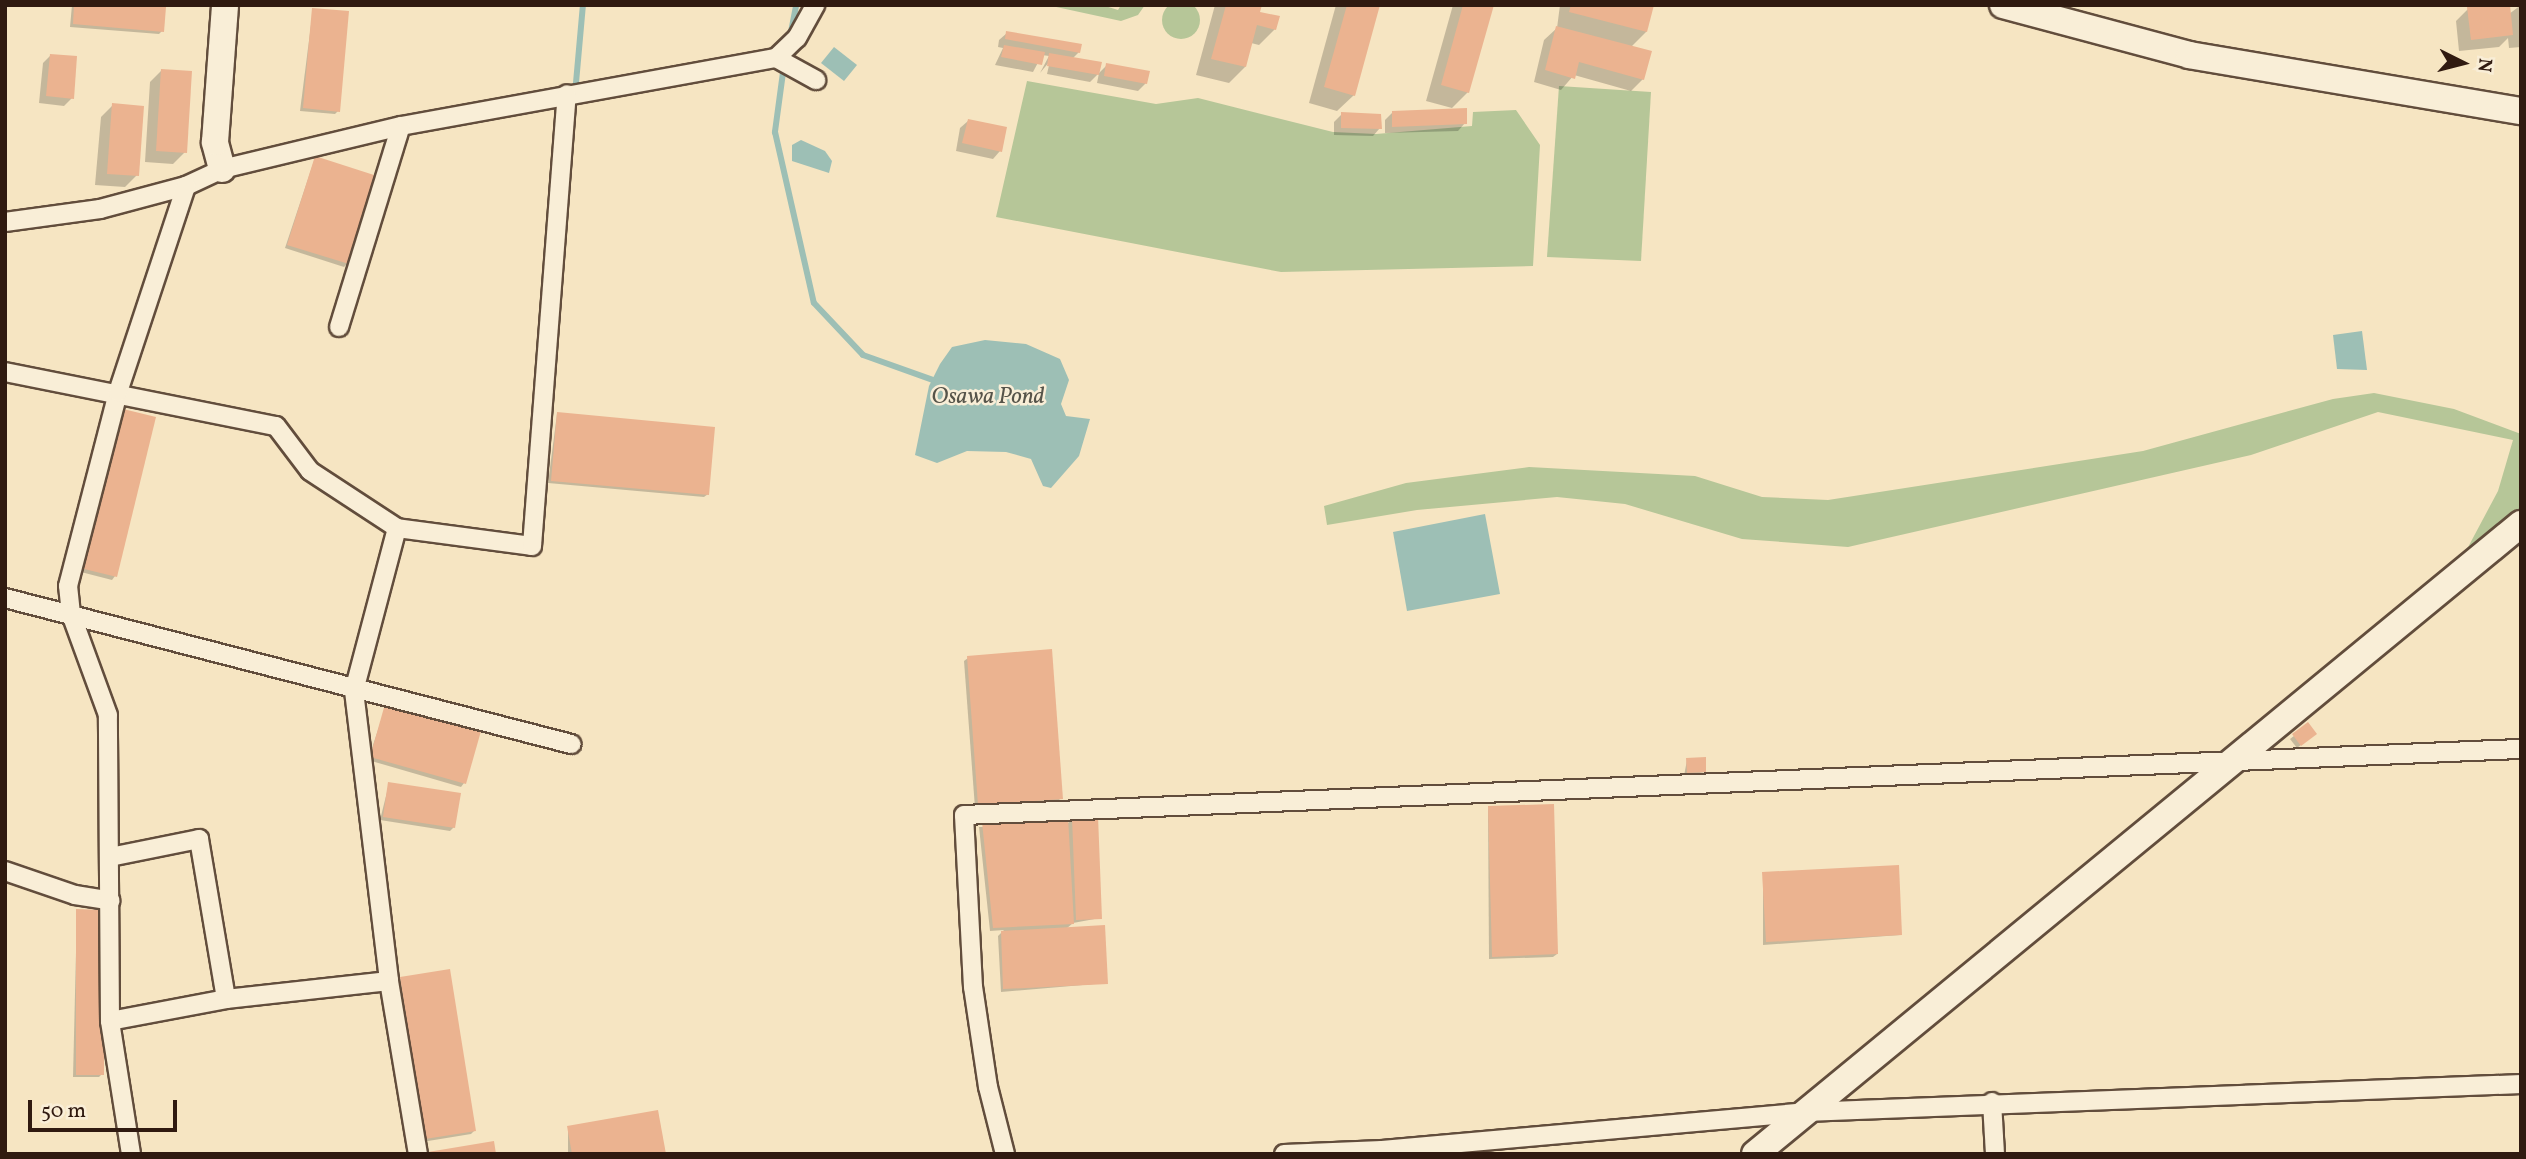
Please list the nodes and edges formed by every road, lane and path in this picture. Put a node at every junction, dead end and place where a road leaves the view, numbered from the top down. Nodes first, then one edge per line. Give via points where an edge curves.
1 (225, 5) edge
2 (815, 5) edge
3 (2003, 5) edge
4 (776, 58) junction
5 (816, 80) dead end
6 (567, 94) junction
7 (2521, 111) edge
8 (401, 126) junction
9 (222, 169) junction
10 (186, 186) junction
11 (5, 222) edge
12 (339, 327) dead end
13 (5, 372) edge
14 (118, 392) junction
15 (2521, 524) edge
16 (397, 528) junction
17 (5, 598) edge
18 (71, 614) junction
19 (354, 691) junction
20 (572, 744) dead end
21 (2521, 749) edge
22 (2236, 761) junction
23 (110, 857) junction
24 (5, 871) edge
25 (111, 901) junction
26 (389, 982) junction
27 (226, 999) junction
28 (110, 1021) junction
29 (2521, 1084) edge
30 (1992, 1102) junction
31 (1805, 1112) junction
32 (131, 1154) edge
33 (418, 1154) edge
34 (1005, 1154) edge
35 (1284, 1154) edge
36 (1755, 1154) edge
37 (1995, 1154) edge

1 - 9 street via 215,142
2 - 4 street via 797,38
3 - 7 street via 2189,55
4 - 5 street
4 - 6 street
6 - 8 street
6 - 16 street via 531,546
8 - 9 street
8 - 12 street
9 - 10 street
10 - 11 street via 100,209
10 - 14 street
13 - 14 street
14 - 16 street via 276,426 310,471
14 - 18 street via 68,586
15 - 22 street
16 - 19 street
17 - 18 street
18 - 19 street
18 - 23 street via 108,715
19 - 20 street
19 - 26 street
21 - 22 street
22 - 31 street
22 - 34 street via 964,815 973,987 988,1087
23 - 25 street
23 - 27 street via 199,839
24 - 25 street via 75,895
25 - 28 street
26 - 27 street
26 - 33 street
27 - 28 street
28 - 32 street
29 - 30 street
30 - 31 street
30 - 37 street
31 - 35 street via 1382,1150
31 - 36 street

